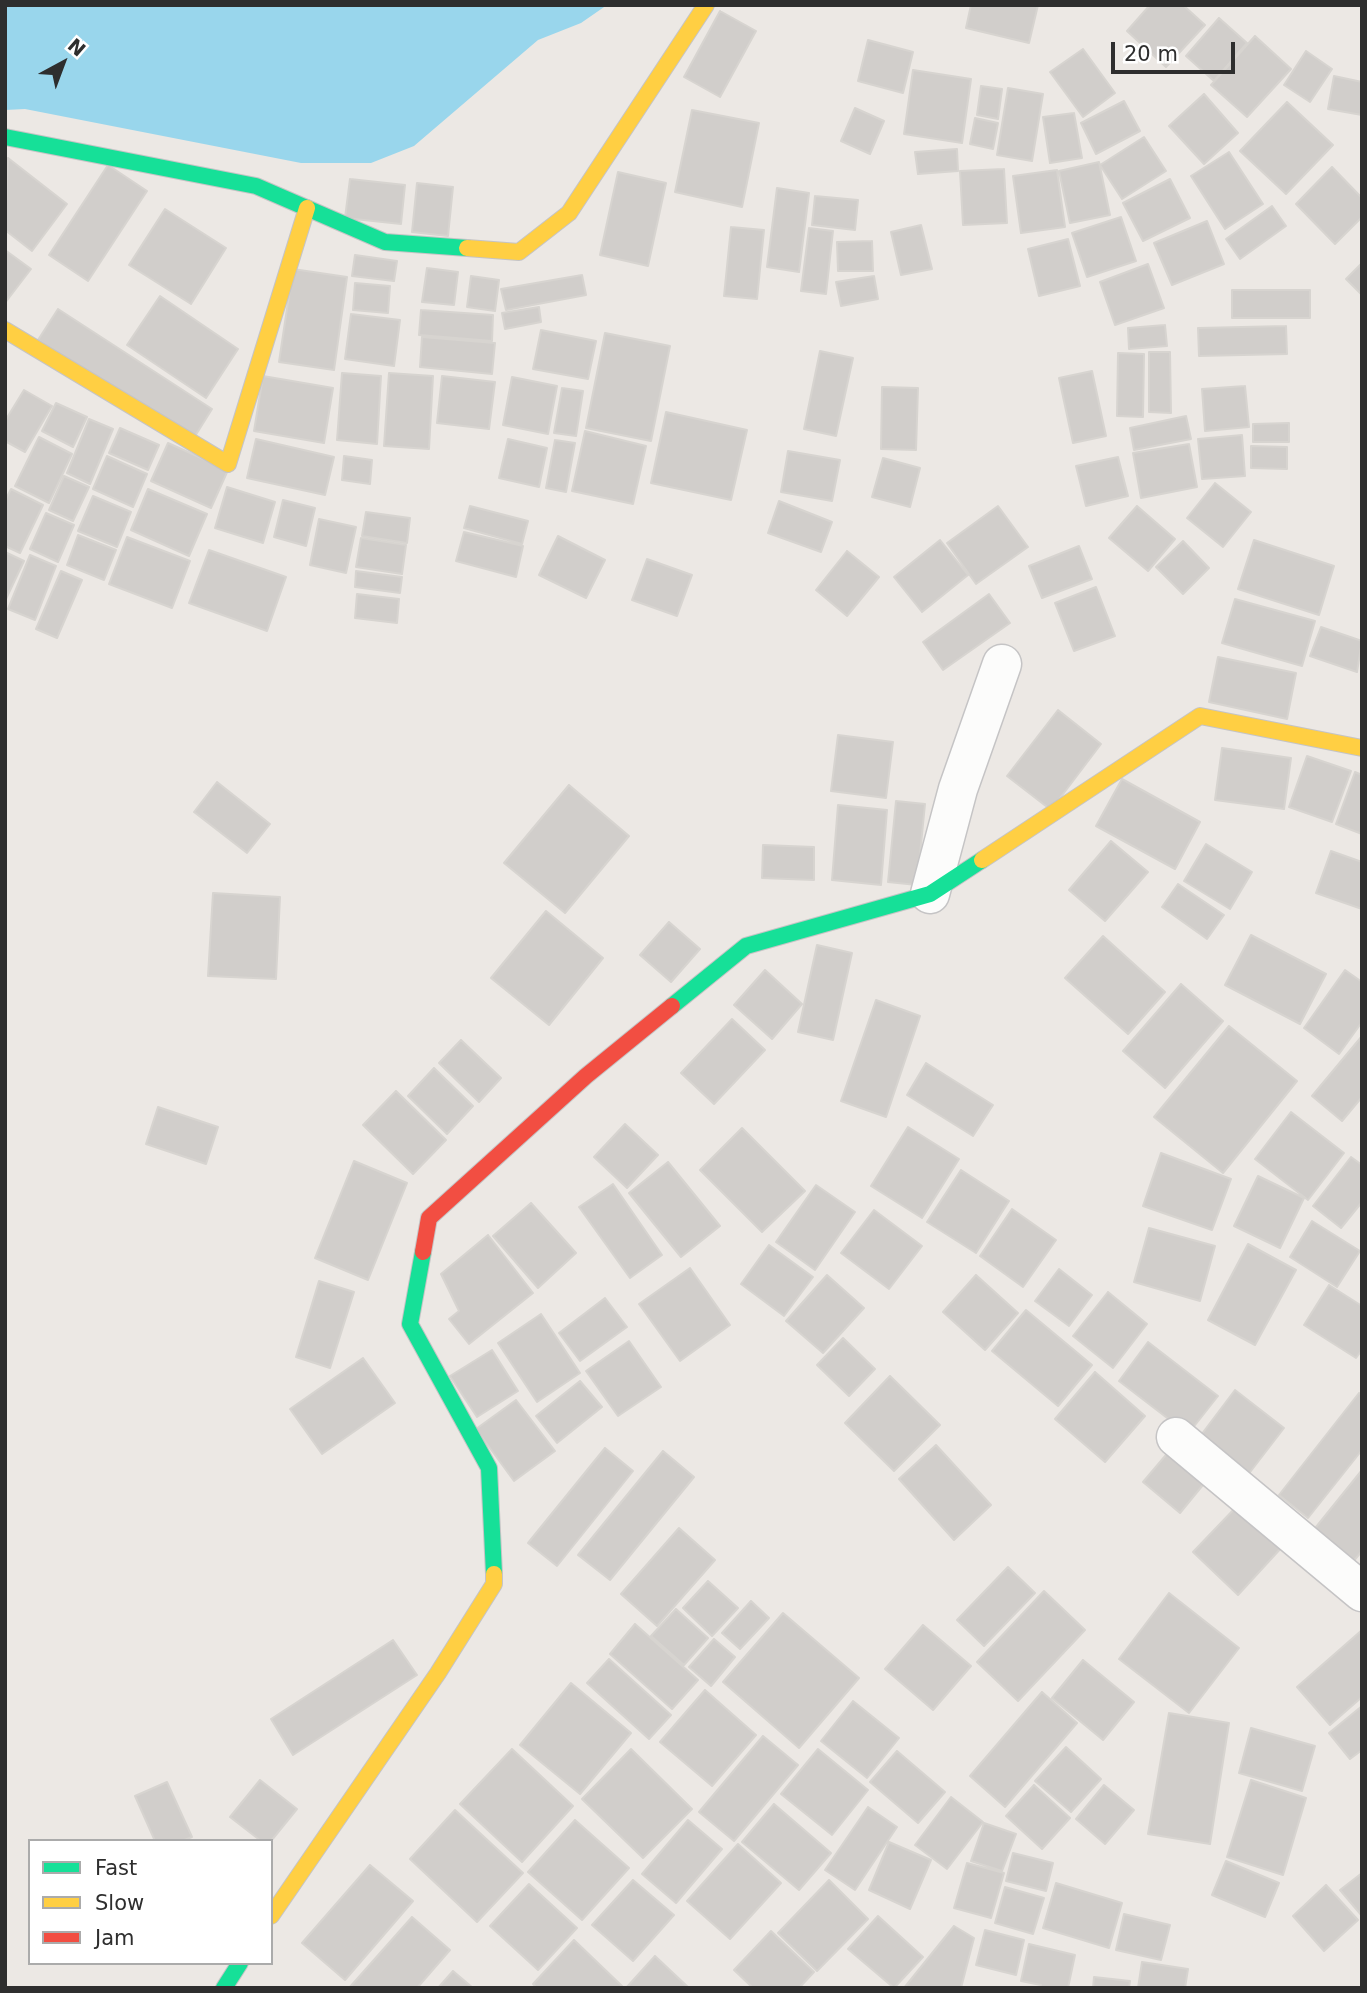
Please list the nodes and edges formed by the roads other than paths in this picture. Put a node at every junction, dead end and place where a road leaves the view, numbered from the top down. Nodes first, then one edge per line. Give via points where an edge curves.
1 (706, 5) edge
2 (5, 137) edge
3 (307, 208) junction
4 (5, 330) edge
5 (1002, 664) dead end
6 (1362, 748) edge
7 (930, 894) junction
8 (1176, 1437) dead end
9 (1362, 1592) edge
10 (273, 1913) edge
11 (239, 1965) edge
12 (224, 1988) edge

1 - 3 street via 569,213 519,252 385,242
2 - 3 street via 256,186
3 - 4 street via 228,464
5 - 7 street via 958,789
6 - 7 street via 1200,716
7 - 10 street via 746,946 586,1076 429,1218 411,1324 489,1468 494,1584
8 - 9 street
11 - 12 street

